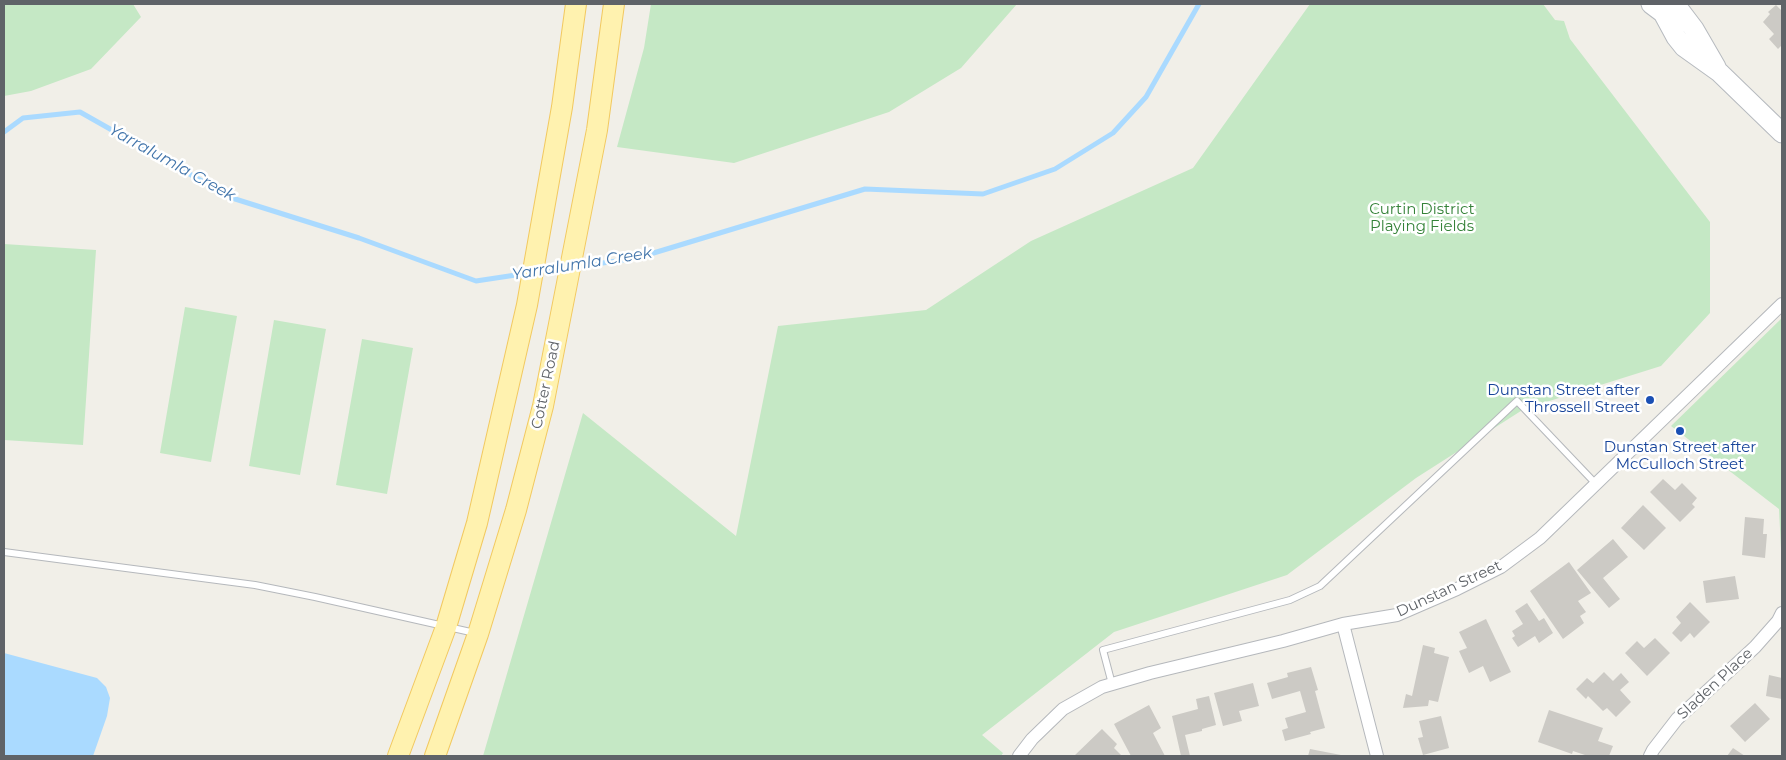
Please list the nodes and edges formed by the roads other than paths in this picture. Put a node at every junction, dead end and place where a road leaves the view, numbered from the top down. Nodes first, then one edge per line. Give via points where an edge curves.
1 (576, 4) edge
2 (614, 4) edge
3 (1651, 4) edge
4 (1675, 4) edge
5 (1719, 72) junction
6 (1782, 133) edge
7 (1782, 304) edge
8 (1597, 485) junction
9 (4, 552) edge
10 (1782, 613) edge
11 (1343, 624) junction
12 (446, 628) junction
13 (478, 634) junction
14 (1112, 684) junction
15 (398, 756) edge
16 (436, 756) edge
17 (1019, 756) edge
18 (1377, 756) edge
19 (1650, 756) edge

1 - 12 main road via 562,107 527,305 477,523
2 - 13 main road, Cotter Road via 598,130 540,416 516,510
3 - 5 main road via 1663,14 1684,47
4 - 5 main road
5 - 6 main road
7 - 8 street, Dunstan Street
8 - 11 street, Dunstan Street via 1540,538 1501,567 1397,614
8 - 14 lane via 1517,401 1320,586 1290,600 1103,650
9 - 12 lane via 255,586 432,622
10 - 19 street, Sladen Place via 1755,647 1677,719
11 - 14 street, Dunstan Street
11 - 18 street
12 - 13 lane
12 - 15 main road
13 - 16 main road, Cotter Road
14 - 17 street, Dunstan Street via 1063,709

